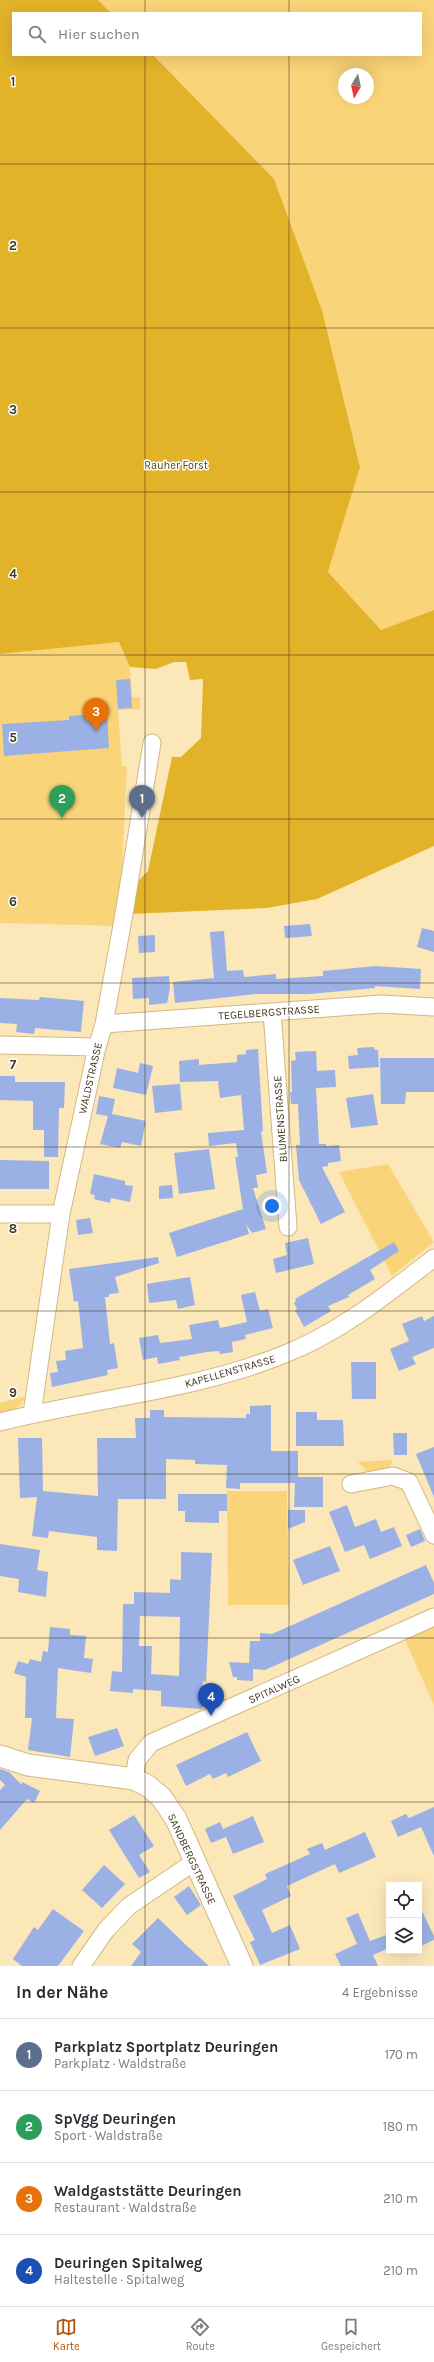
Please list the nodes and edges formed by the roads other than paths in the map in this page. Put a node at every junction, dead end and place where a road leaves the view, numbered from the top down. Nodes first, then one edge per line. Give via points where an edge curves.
1 (152, 743) dead end
2 (434, 1007) edge
3 (272, 1012) junction
4 (104, 1024) junction
5 (0, 1045) edge
6 (97, 1047) junction
7 (0, 1214) edge
8 (61, 1214) junction
9 (288, 1227) dead end
10 (434, 1258) edge
11 (32, 1414) junction
12 (0, 1425) edge
13 (351, 1484) dead end
14 (434, 1534) edge
15 (434, 1617) edge
16 (0, 1756) edge
17 (134, 1779) junction
18 (194, 1862) junction
19 (80, 1966) edge
20 (242, 1966) edge

1 - 4 street, WALDSTRASSE
2 - 3 street, TEGELBERGSTRASSE via 382,1004
3 - 4 street, TEGELBERGSTRASSE
3 - 9 street, BLUMENSTRASSE
4 - 6 street, WALDSTRASSE
5 - 6 street
6 - 8 street, WALDSTRASSE
7 - 8 street
8 - 11 street, WALDSTRASSE
10 - 11 street, KAPELLENSTRASSE via 367,1310 285,1354 179,1386
11 - 12 street, KAPELLENSTRASSE
13 - 14 street via 393,1476 409,1482
15 - 17 street, SPITALWEG via 151,1743 137,1760
16 - 17 street, SANDBERGSTRASSE via 28,1765
17 - 18 street, SANDBERGSTRASSE via 148,1786 160,1797 176,1819
18 - 19 street via 129,1906 106,1930
18 - 20 street, SANDBERGSTRASSE

